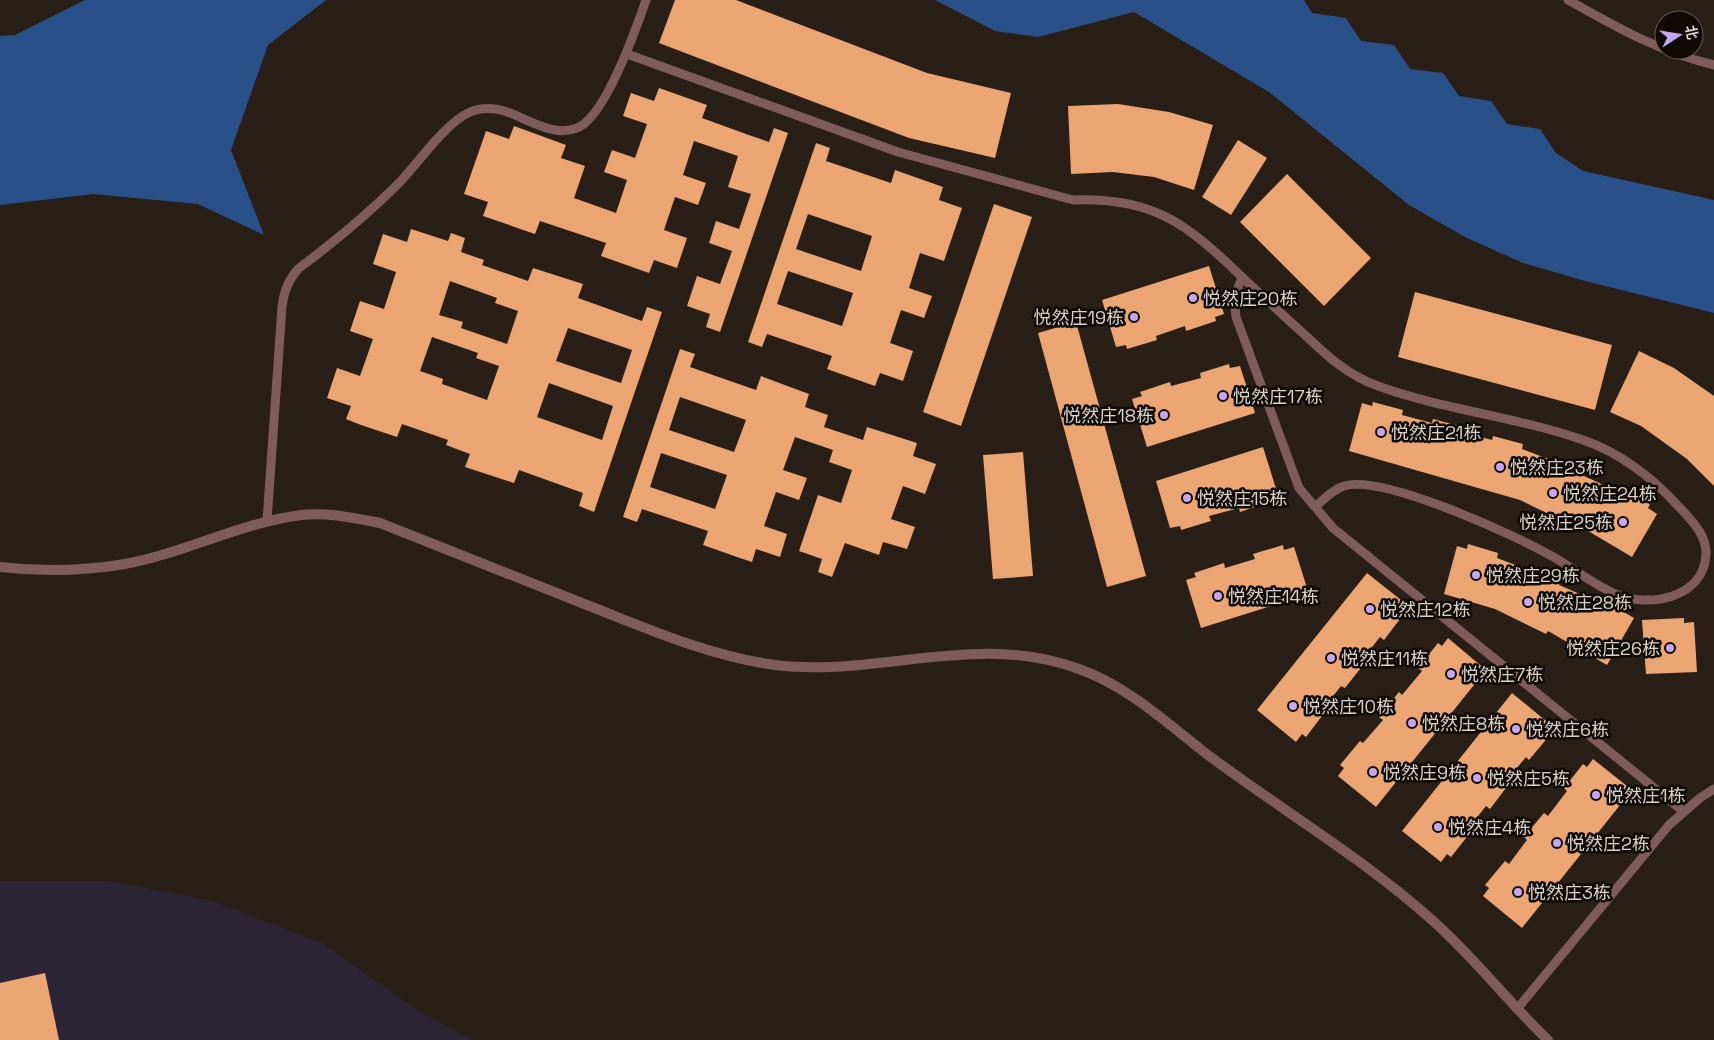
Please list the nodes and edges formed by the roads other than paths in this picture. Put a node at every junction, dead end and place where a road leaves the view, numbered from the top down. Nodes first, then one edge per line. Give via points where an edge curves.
1 (646, 0) edge
2 (1568, 0) edge
3 (627, 54) junction
4 (1714, 65) edge
5 (1242, 277) junction
6 (1315, 507) junction
7 (267, 521) junction
8 (0, 567) edge
9 (1714, 789) edge
10 (1684, 812) junction
11 (1517, 1009) junction
12 (1548, 1040) edge

1 - 3 lane
2 - 4 lane via 1640,40
3 - 5 lane via 898,152 1073,200 1115,201 1156,212 1193,232
3 - 7 lane via 592,116 578,128 560,132 541,127 506,110 487,108 469,112 453,123 399,183 292,277 286,286 282,307
5 - 6 lane via 1234,298 1236,317 1298,488
5 - 6 lane via 1325,354 1366,382 1584,440 1618,456 1650,478 1696,525 1704,540 1706,556 1702,572 1692,585 1668,599 1641,602 1614,594 1512,535 1400,493 1362,484 1344,486 1328,494
6 - 10 lane via 1333,528
7 - 8 street via 126,564 73,571
7 - 11 street via 302,515 340,515 380,523 664,635 715,652 768,664 817,668 986,652 1032,656 1081,669 1126,693 1171,724 1210,756 1391,886 1434,921
9 - 10 lane
10 - 11 lane via 1669,825
11 - 12 street

